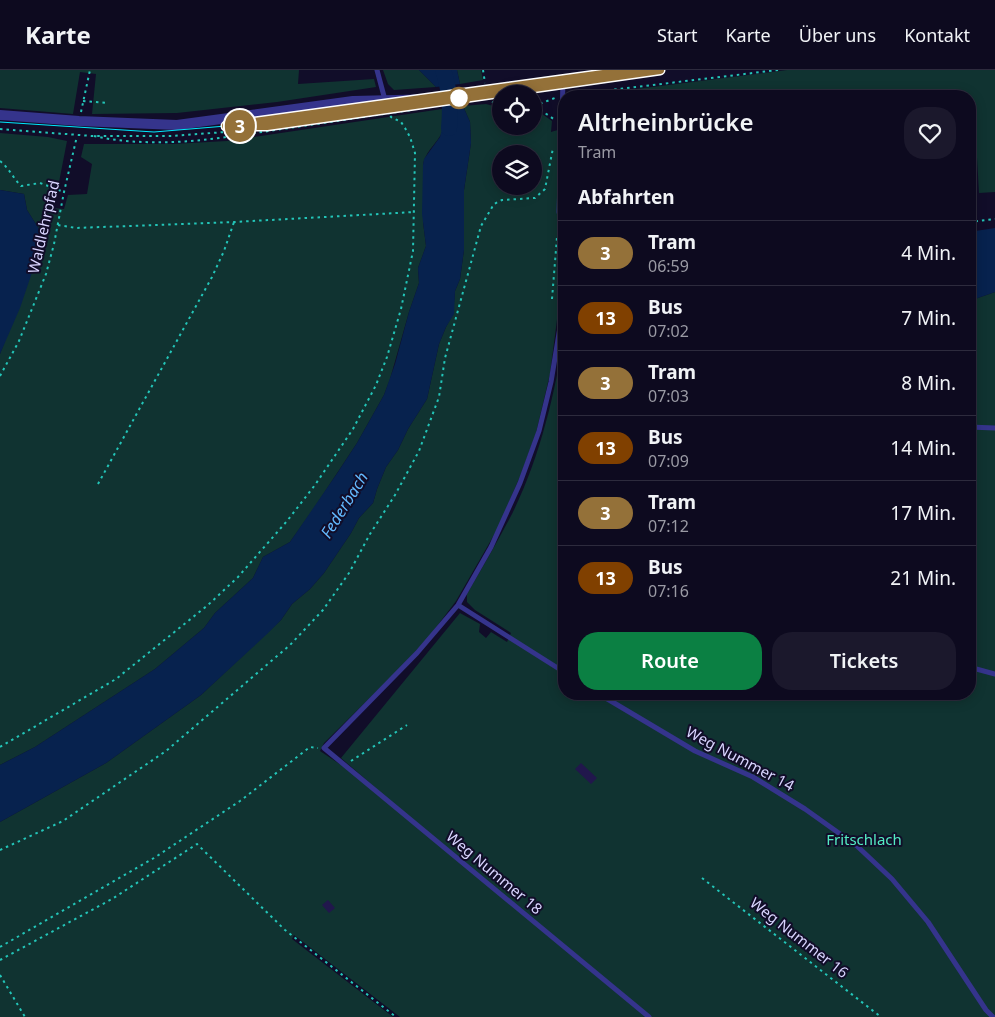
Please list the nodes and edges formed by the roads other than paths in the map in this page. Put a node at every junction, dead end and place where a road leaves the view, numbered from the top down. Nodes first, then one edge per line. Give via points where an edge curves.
1 (377, 70) edge
2 (645, 70) edge
3 (564, 82) junction
4 (563, 90) edge
5 (385, 100) junction
6 (0, 115) edge
7 (558, 339) edge
8 (976, 427) edge
9 (995, 428) edge
10 (458, 605) junction
11 (558, 668) edge
12 (976, 669) edge
13 (995, 674) edge
14 (609, 700) edge
15 (649, 1017) edge
16 (994, 1017) edge

1 - 5 lane
2 - 3 street
3 - 4 lane
3 - 5 street via 438,99
5 - 6 street via 353,101 177,124
7 - 10 lane via 539,431 520,483 491,547
8 - 9 lane
10 - 11 lane
10 - 15 lane, Weg Nummer 18 via 418,653 324,748
12 - 13 lane
14 - 16 lane, Weg Nummer 14 via 695,751 752,777 805,808 858,846 892,879 928,922 986,1010

